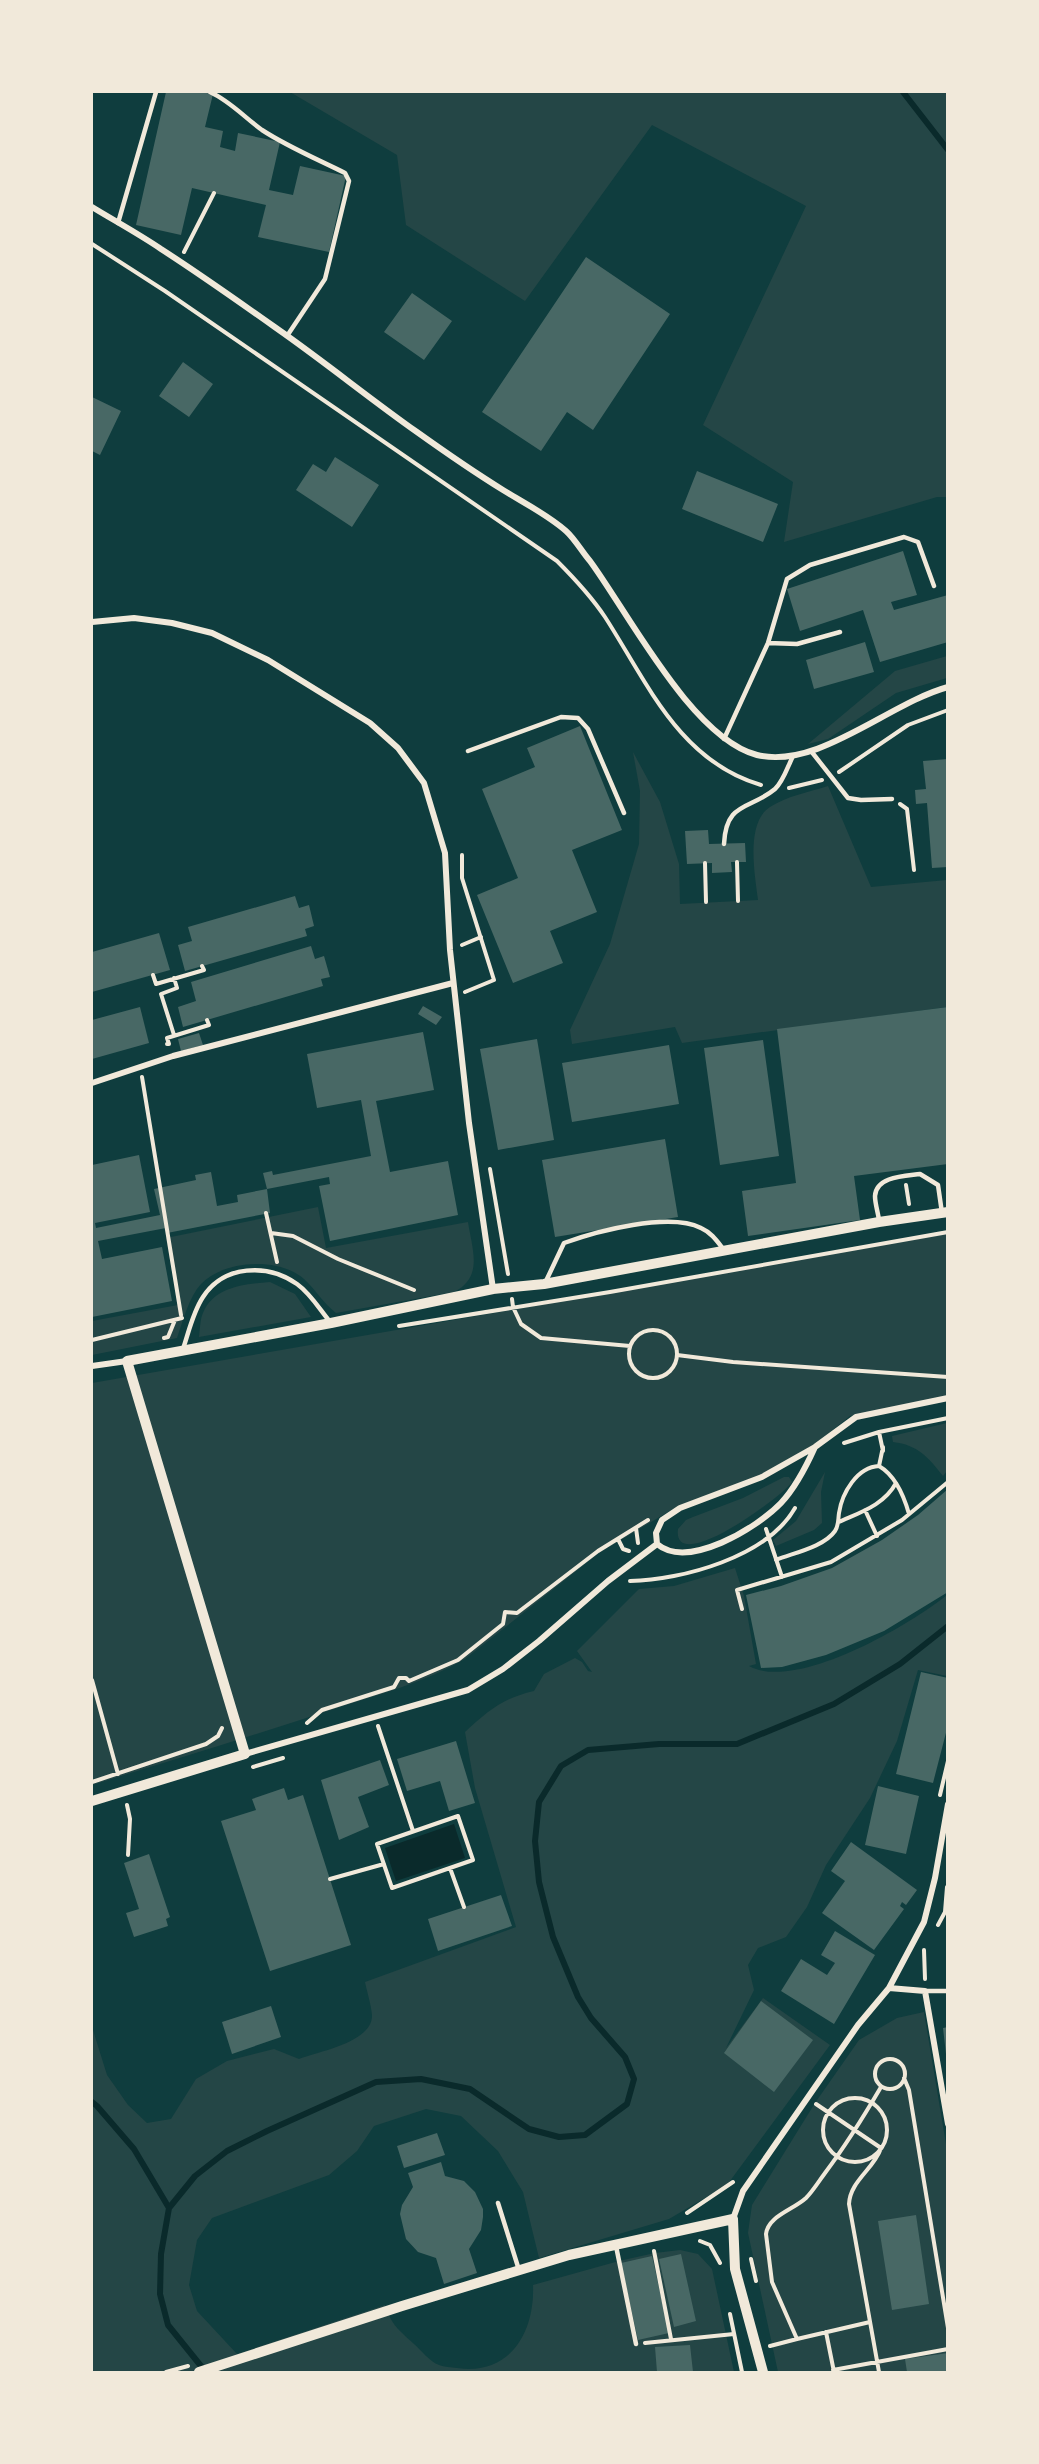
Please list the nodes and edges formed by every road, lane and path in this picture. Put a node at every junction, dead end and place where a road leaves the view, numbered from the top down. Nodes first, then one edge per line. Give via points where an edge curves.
1 (156, 92) edge
2 (210, 92) edge
3 (214, 194) dead end
4 (92, 207) edge
5 (118, 223) junction
6 (92, 244) edge
7 (180, 262) junction
8 (287, 336) junction
9 (934, 586) dead end
10 (92, 622) edge
11 (840, 632) dead end
12 (768, 643) junction
13 (948, 687) edge
14 (948, 710) edge
15 (724, 739) junction
16 (468, 751) dead end
17 (811, 751) junction
18 (793, 756) junction
19 (830, 777) junction
20 (776, 788) junction
21 (892, 799) joint
22 (624, 813) dead end
23 (724, 843) dead end
24 (462, 855) dead end
25 (737, 862) dead end
26 (705, 863) dead end
27 (914, 870) dead end
28 (738, 901) dead end
29 (706, 902) dead end
30 (481, 938) junction
31 (450, 950) junction
32 (202, 966) dead end
33 (153, 975) dead end
34 (174, 978) junction
35 (453, 984) junction
36 (462, 993) dead end
37 (207, 1020) dead end
38 (174, 1035) junction
39 (162, 1046) dead end
40 (140, 1067) junction
41 (92, 1083) edge
42 (489, 1160) dead end
43 (905, 1176) junction
44 (945, 1213) edge
45 (266, 1214) dead end
46 (911, 1217) junction
47 (879, 1222) junction
48 (948, 1232) edge
49 (270, 1233) junction
50 (724, 1250) junction
51 (280, 1275) junction
52 (544, 1284) junction
53 (511, 1287) junction
54 (493, 1289) junction
55 (435, 1299) junction
56 (513, 1307) junction
57 (194, 1315) junction
58 (461, 1316) junction
59 (181, 1318) junction
60 (176, 1319) junction
61 (331, 1323) junction
62 (390, 1327) dead end
63 (160, 1339) dead end
64 (92, 1340) edge
65 (630, 1346) junction
66 (183, 1351) junction
67 (677, 1355) junction
68 (127, 1361) junction
69 (92, 1366) edge
70 (948, 1377) edge
71 (948, 1398) edge
72 (879, 1432) dead end
73 (815, 1448) junction
74 (879, 1466) junction
75 (948, 1482) edge
76 (896, 1483) junction
77 (865, 1510) junction
78 (909, 1515) junction
79 (652, 1518) dead end
80 (838, 1522) junction
81 (636, 1528) junction
82 (877, 1536) junction
83 (768, 1538) dead end
84 (618, 1539) junction
85 (657, 1544) junction
86 (776, 1560) junction
87 (782, 1577) junction
88 (742, 1609) dead end
89 (92, 1680) edge
90 (375, 1717) junction
91 (223, 1723) dead end
92 (297, 1726) dead end
93 (245, 1754) junction
94 (948, 1761) edge
95 (118, 1773) junction
96 (92, 1782) edge
97 (123, 1791) junction
98 (92, 1801) edge
99 (948, 1803) edge
100 (938, 1806) dead end
101 (130, 1819) dead end
102 (413, 1831) junction
103 (128, 1855) dead end
104 (384, 1864) junction
105 (450, 1868) junction
106 (330, 1879) dead end
107 (948, 1886) edge
108 (464, 1907) dead end
109 (946, 1914) edge
110 (934, 1931) dead end
111 (919, 1957) dead end
112 (889, 1988) junction
113 (925, 1991) junction
114 (948, 1991) edge
115 (904, 2078) junction
116 (881, 2087) junction
117 (813, 2102) dead end
118 (871, 2103) junction
119 (829, 2112) junction
120 (948, 2124) edge
121 (854, 2129) junction
122 (881, 2148) junction
123 (837, 2157) junction
124 (740, 2173) dead end
125 (498, 2203) dead end
126 (684, 2215) dead end
127 (733, 2219) junction
128 (696, 2239) dead end
129 (615, 2243) junction
130 (653, 2244) dead end
131 (750, 2257) dead end
132 (519, 2270) junction
133 (722, 2273) dead end
134 (757, 2287) dead end
135 (728, 2304) dead end
136 (870, 2322) junction
137 (948, 2328) edge
138 (826, 2332) junction
139 (734, 2334) junction
140 (768, 2336) dead end
141 (671, 2339) junction
142 (797, 2339) junction
143 (636, 2344) joint
144 (770, 2346) junction
145 (948, 2349) edge
146 (772, 2355) dead end
147 (877, 2361) junction
148 (176, 2370) dead end
149 (833, 2371) edge
150 (166, 2373) edge
151 (199, 2373) edge
152 (742, 2373) edge
153 (763, 2373) edge
154 (879, 2373) edge

1 - 5 lane
2 - 8 lane via 224,98 279,141 345,173 349,181 325,279
3 - 7 path
4 - 5 street
5 - 7 street
6 - 20 path via 557,561 592,599 656,701 681,733 721,767 751,782
7 - 8 street
8 - 15 street via 426,438 568,532 659,664
9 - 12 lane via 918,542 904,537 810,565 787,579
10 - 31 street via 134,618 212,633 268,660 333,699 370,723 398,748 424,783 445,853
11 - 12 lane via 797,644
12 - 15 lane
13 - 17 street via 930,692
14 - 19 path via 908,725
15 - 18 street via 766,757
16 - 22 lane via 561,717 578,718 588,729
17 - 18 street
17 - 19 lane
18 - 20 lane
19 - 20 path via 796,788
19 - 21 lane via 848,798
20 - 23 lane via 733,814
21 - 27 path via 908,809
24 - 30 path via 462,878
25 - 28 path
26 - 29 path
30 - 31 path
30 - 36 path via 494,980
31 - 35 street
32 - 34 path via 204,970
33 - 34 path via 156,984
34 - 38 path via 177,988 161,994
35 - 40 street
35 - 54 street
37 - 38 path via 209,1025
38 - 39 path via 167,1038 169,1044
40 - 41 street
40 - 59 path
42 - 53 path
43 - 44 lane via 920,1174 938,1185
43 - 46 path
43 - 47 lane via 880,1184 875,1193
44 - 46 street
45 - 49 path
46 - 47 street
47 - 50 street
48 - 56 path
49 - 51 path
49 - 55 path via 293,1236
50 - 52 street
50 - 52 lane via 706,1230 676,1221 594,1232 564,1243
51 - 57 lane via 249,1270 221,1278 211,1286
51 - 61 lane via 306,1292
52 - 53 street
53 - 54 street
53 - 56 path
54 - 55 street
55 - 58 path
55 - 61 street
56 - 58 path
56 - 65 path via 521,1324 541,1338
57 - 59 path
57 - 66 lane
58 - 62 path
59 - 60 path
60 - 63 path via 168,1337
60 - 64 path
61 - 66 street
65 - 67 path via 642,1332 654,1330 671,1338
65 - 67 path via 633,1368 645,1377 667,1374
66 - 68 street
67 - 70 path
68 - 69 street
68 - 93 street
71 - 73 street via 856,1417
72 - 74 path via 882,1442 883,1451 883,1447 881,1456
73 - 85 street via 762,1477 680,1508 662,1520 656,1533
73 - 85 street via 782,1502 732,1538 696,1551 677,1553
74 - 76 path
74 - 80 path via 872,1466 852,1482
75 - 78 path
76 - 77 path via 880,1503
76 - 78 path
77 - 80 path
77 - 82 path
78 - 82 path via 904,1522
79 - 81 path
80 - 86 path via 829,1537
81 - 84 path
81 - 84 path via 639,1538 634,1550 623,1549
82 - 87 path via 831,1562
83 - 86 path
84 - 92 path via 517,1613 505,1612 504,1624 458,1660 409,1681 399,1678 393,1687 322,1710
85 - 90 street via 539,1641 468,1690
86 - 87 path
87 - 88 path via 737,1590
89 - 95 path
90 - 93 street
90 - 102 path
91 - 95 path via 213,1741
93 - 97 street
94 - 100 path
95 - 96 path
95 - 97 path
97 - 98 street
99 - 112 street via 924,1922
101 - 103 path
102 - 104 path via 377,1844
102 - 105 path via 458,1816 473,1860
104 - 105 path via 392,1888
104 - 106 path
105 - 108 path
107 - 109 path
109 - 110 path
111 - 113 path via 924,1949
112 - 113 street
112 - 127 street via 858,2025 742,2191
113 - 114 lane
113 - 120 street
115 - 116 path via 893,2089
115 - 116 path via 901,2064 891,2059 882,2061 874,2074
115 - 137 path
116 - 118 path
117 - 119 path
118 - 119 path via 848,2099
118 - 121 path
118 - 122 path via 886,2123
119 - 121 path
119 - 123 path via 824,2136
121 - 122 path
121 - 123 path
122 - 123 path via 861,2162
122 - 136 path via 849,2198
123 - 142 path via 807,2197 767,2228 772,2282
124 - 126 path via 733,2183
125 - 132 lane
127 - 129 street
127 - 153 street via 735,2269
128 - 133 path via 710,2245
129 - 132 street
129 - 143 lane
130 - 141 path
131 - 134 path
132 - 151 street
135 - 139 path
136 - 138 path
136 - 147 path
138 - 142 path
138 - 149 path
139 - 141 path
139 - 152 path
140 - 144 path
141 - 143 path
142 - 144 path
144 - 146 path
145 - 147 path
147 - 149 path
147 - 154 path
148 - 150 path

